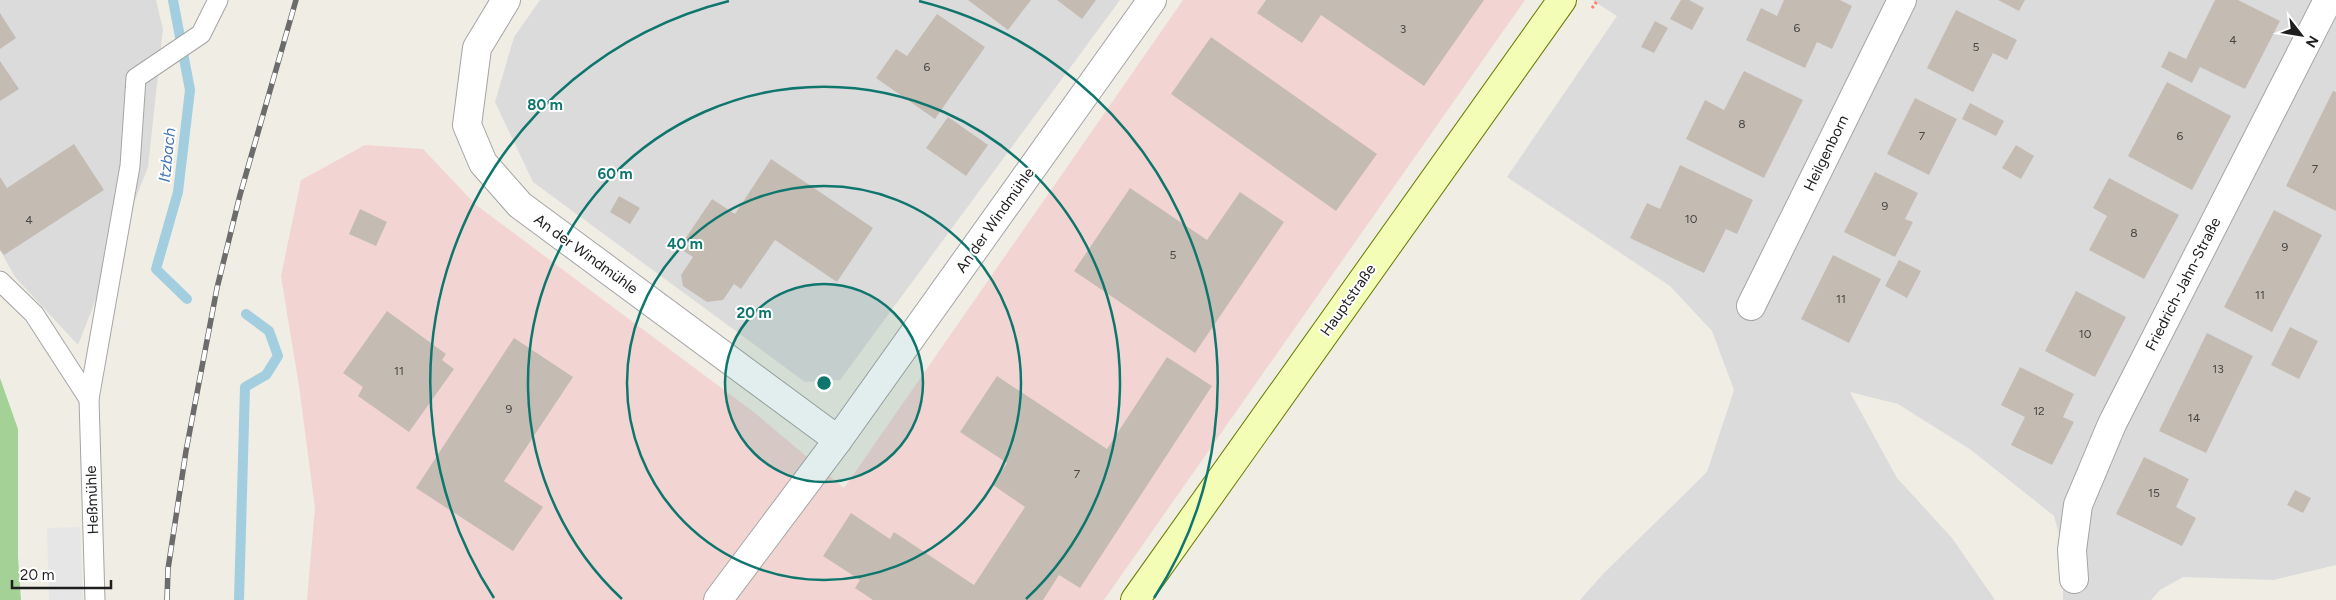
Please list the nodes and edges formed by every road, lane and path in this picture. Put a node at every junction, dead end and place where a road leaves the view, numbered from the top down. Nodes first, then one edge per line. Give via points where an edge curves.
1 (218, 0) edge
2 (506, 0) edge
3 (1152, 0) edge
4 (1562, 0) edge
5 (1902, 0) edge
6 (2328, 0) edge
7 (0, 280) edge
8 (1751, 306) dead end
9 (90, 399) junction
10 (838, 440) junction
11 (2074, 579) dead end
12 (95, 600) edge
13 (718, 600) edge
14 (1135, 600) edge

1 - 9 lane, Heßmühle via 201,34 136,78 130,166
2 - 10 street, An der Windmühle via 477,48 467,125 483,163 520,205
3 - 10 street, An der Windmühle
4 - 14 main road, Hauptstraße
5 - 8 street, Heilgenborn
6 - 11 street, Friedrich-Jahn-Straße via 2112,424 2078,505 2072,550
7 - 9 lane via 34,314
9 - 12 lane, Heßmühle
10 - 13 street, An der Windmühle

